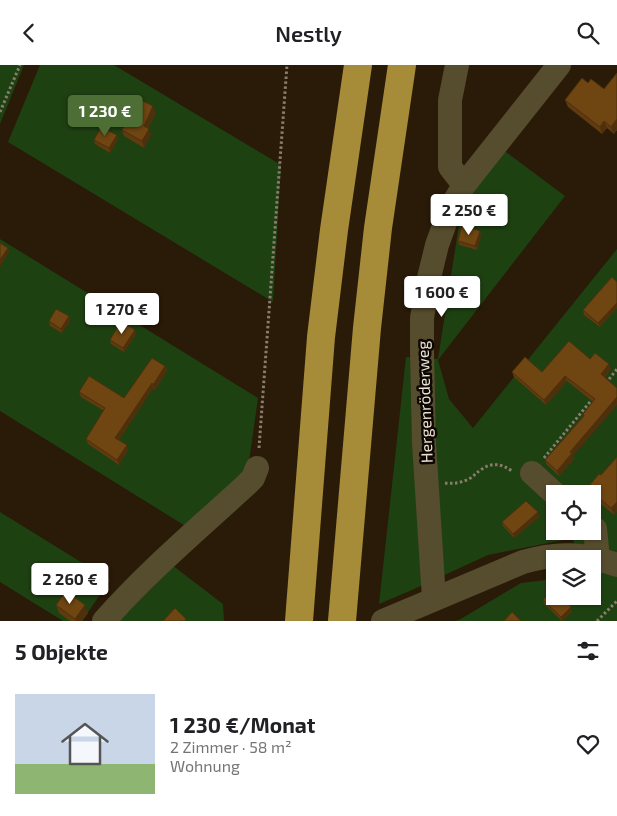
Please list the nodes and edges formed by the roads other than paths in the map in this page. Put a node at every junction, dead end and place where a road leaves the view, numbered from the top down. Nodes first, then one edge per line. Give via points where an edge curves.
1 (358, 65) edge
2 (402, 65) edge
3 (457, 65) edge
4 (560, 65) edge
5 (464, 185) junction
6 (257, 468) road end
7 (532, 473) road end
8 (546, 486) edge
9 (599, 540) edge
10 (608, 562) edge
11 (434, 599) junction
12 (104, 621) edge
13 (298, 621) edge
14 (342, 621) edge
15 (383, 621) edge

1 - 13 highway via 321,337
2 - 14 highway via 367,328
3 - 5 street via 450,100 450,167
4 - 5 street, Hergenröderweg
5 - 11 street, Hergenröderweg via 450,209 437,245 422,317 424,443
6 - 12 street via 246,485 181,543
7 - 8 street
9 - 10 street
10 - 11 street via 571,555 538,558
11 - 15 street

